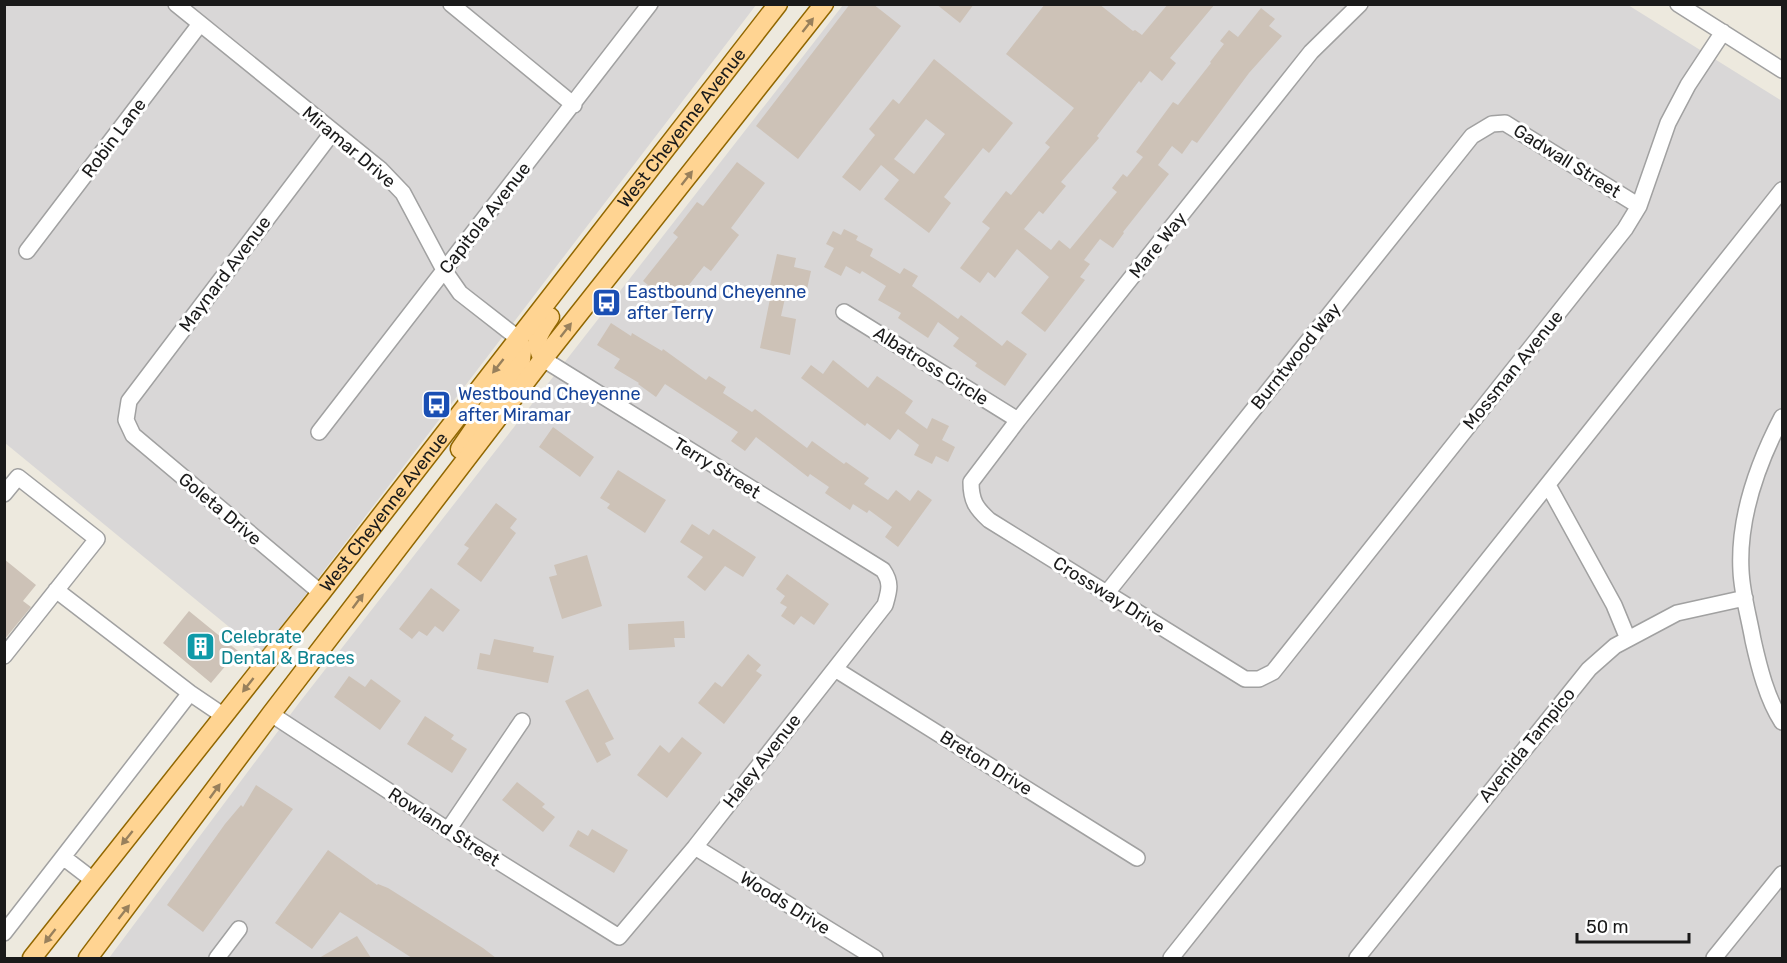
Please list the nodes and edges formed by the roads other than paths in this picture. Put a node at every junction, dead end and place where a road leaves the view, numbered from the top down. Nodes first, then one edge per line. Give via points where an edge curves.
1 (176, 4) edge
2 (451, 4) edge
3 (650, 4) edge
4 (778, 4) edge
5 (824, 4) edge
6 (1360, 4) edge
7 (1678, 4) edge
8 (200, 24) junction
9 (1723, 32) junction
10 (1782, 70) edge
11 (573, 105) junction
12 (1492, 124) joint
13 (333, 133) junction
14 (652, 168) junction
15 (1782, 190) edge
16 (1639, 206) junction
17 (27, 251) dead end
18 (444, 270) junction
19 (844, 312) dead end
20 (519, 339) junction
21 (543, 359) junction
22 (1782, 417) edge
23 (126, 420) joint
24 (1018, 420) junction
25 (319, 432) dead end
26 (1548, 485) junction
27 (4, 494) edge
28 (971, 495) joint
29 (427, 511) junction
30 (889, 578) joint
31 (56, 590) junction
32 (321, 593) junction
33 (1106, 594) junction
34 (1745, 598) junction
35 (1628, 639) junction
36 (4, 656) edge
37 (835, 669) junction
38 (1259, 679) joint
39 (190, 693) junction
40 (271, 714) junction
41 (224, 716) junction
42 (522, 721) dead end
43 (1782, 722) edge
44 (448, 830) junction
45 (695, 847) junction
46 (63, 857) junction
47 (1137, 858) dead end
48 (1782, 874) edge
49 (93, 880) junction
50 (239, 929) dead end
51 (4, 933) edge
52 (619, 937) joint
53 (221, 953) edge
54 (32, 958) edge
55 (88, 958) edge
56 (875, 958) edge
57 (1171, 958) edge
58 (1358, 958) edge
59 (1714, 958) edge

1 - 8 street, Miramar Drive
2 - 11 street
3 - 11 street, Capitola Avenue
4 - 14 main road, West Cheyenne Avenue
21 -> 5 main road, West Cheyenne Avenue
6 - 24 street, Mare Way via 1311,52
7 - 9 street
8 - 13 street, Miramar Drive
8 - 17 street, Robin Lane
9 - 10 street
9 - 16 street, Mossman Avenue via 1668,123
11 - 18 street, Capitola Avenue
12 - 16 street, Gadwall Street via 1505,123
12 - 33 street, Burntwood Way via 1472,136
13 - 18 street, Miramar Drive via 380,169 403,193
13 - 23 street, Maynard Avenue via 129,401
14 - 20 main road, West Cheyenne Avenue
14 - 21 main road via 640,195 537,336
15 - 26 street
16 - 38 street, Mossman Avenue via 1625,229 1273,672
18 - 20 street, Miramar Drive via 460,293
18 - 25 street, Capitola Avenue
19 - 24 street, Albatross Circle
20 - 29 main road via 521,360 436,484
20 -> 32 main road, West Cheyenne Avenue
21 - 29 main road, West Cheyenne Avenue
21 - 30 street, Terry Street via 883,570
22 - 34 street via 1751,491 1742,539
23 - 32 street, Goleta Drive via 133,435
24 - 28 street, Mare Way via 971,482
26 - 35 street via 1614,605
26 - 57 street
27 - 31 street via 18,477 97,539
28 - 33 street, Crossway Drive via 975,508 989,520
40 -> 29 main road, West Cheyenne Avenue
30 - 37 street, Haley Avenue via 885,605
31 - 36 street
31 - 39 street
32 -> 41 main road, West Cheyenne Avenue
33 - 38 street, Crossway Drive via 1245,679
34 - 35 street, Avenida Tampico via 1677,614
34 - 43 street via 1757,659
35 - 58 street, Avenida Tampico via 1588,669
37 - 45 street, Haley Avenue
37 - 47 street, Breton Drive
39 - 41 street
39 - 46 street
40 - 44 street, Rowland Street
55 -> 40 main road, West Cheyenne Avenue
41 -> 49 main road, West Cheyenne Avenue
42 - 44 street
44 - 52 street, Rowland Street
45 - 52 street, Haley Avenue
45 - 56 street, Woods Drive
46 - 49 street
46 - 51 street
48 - 59 street
49 -> 54 main road, West Cheyenne Avenue
50 - 53 street

